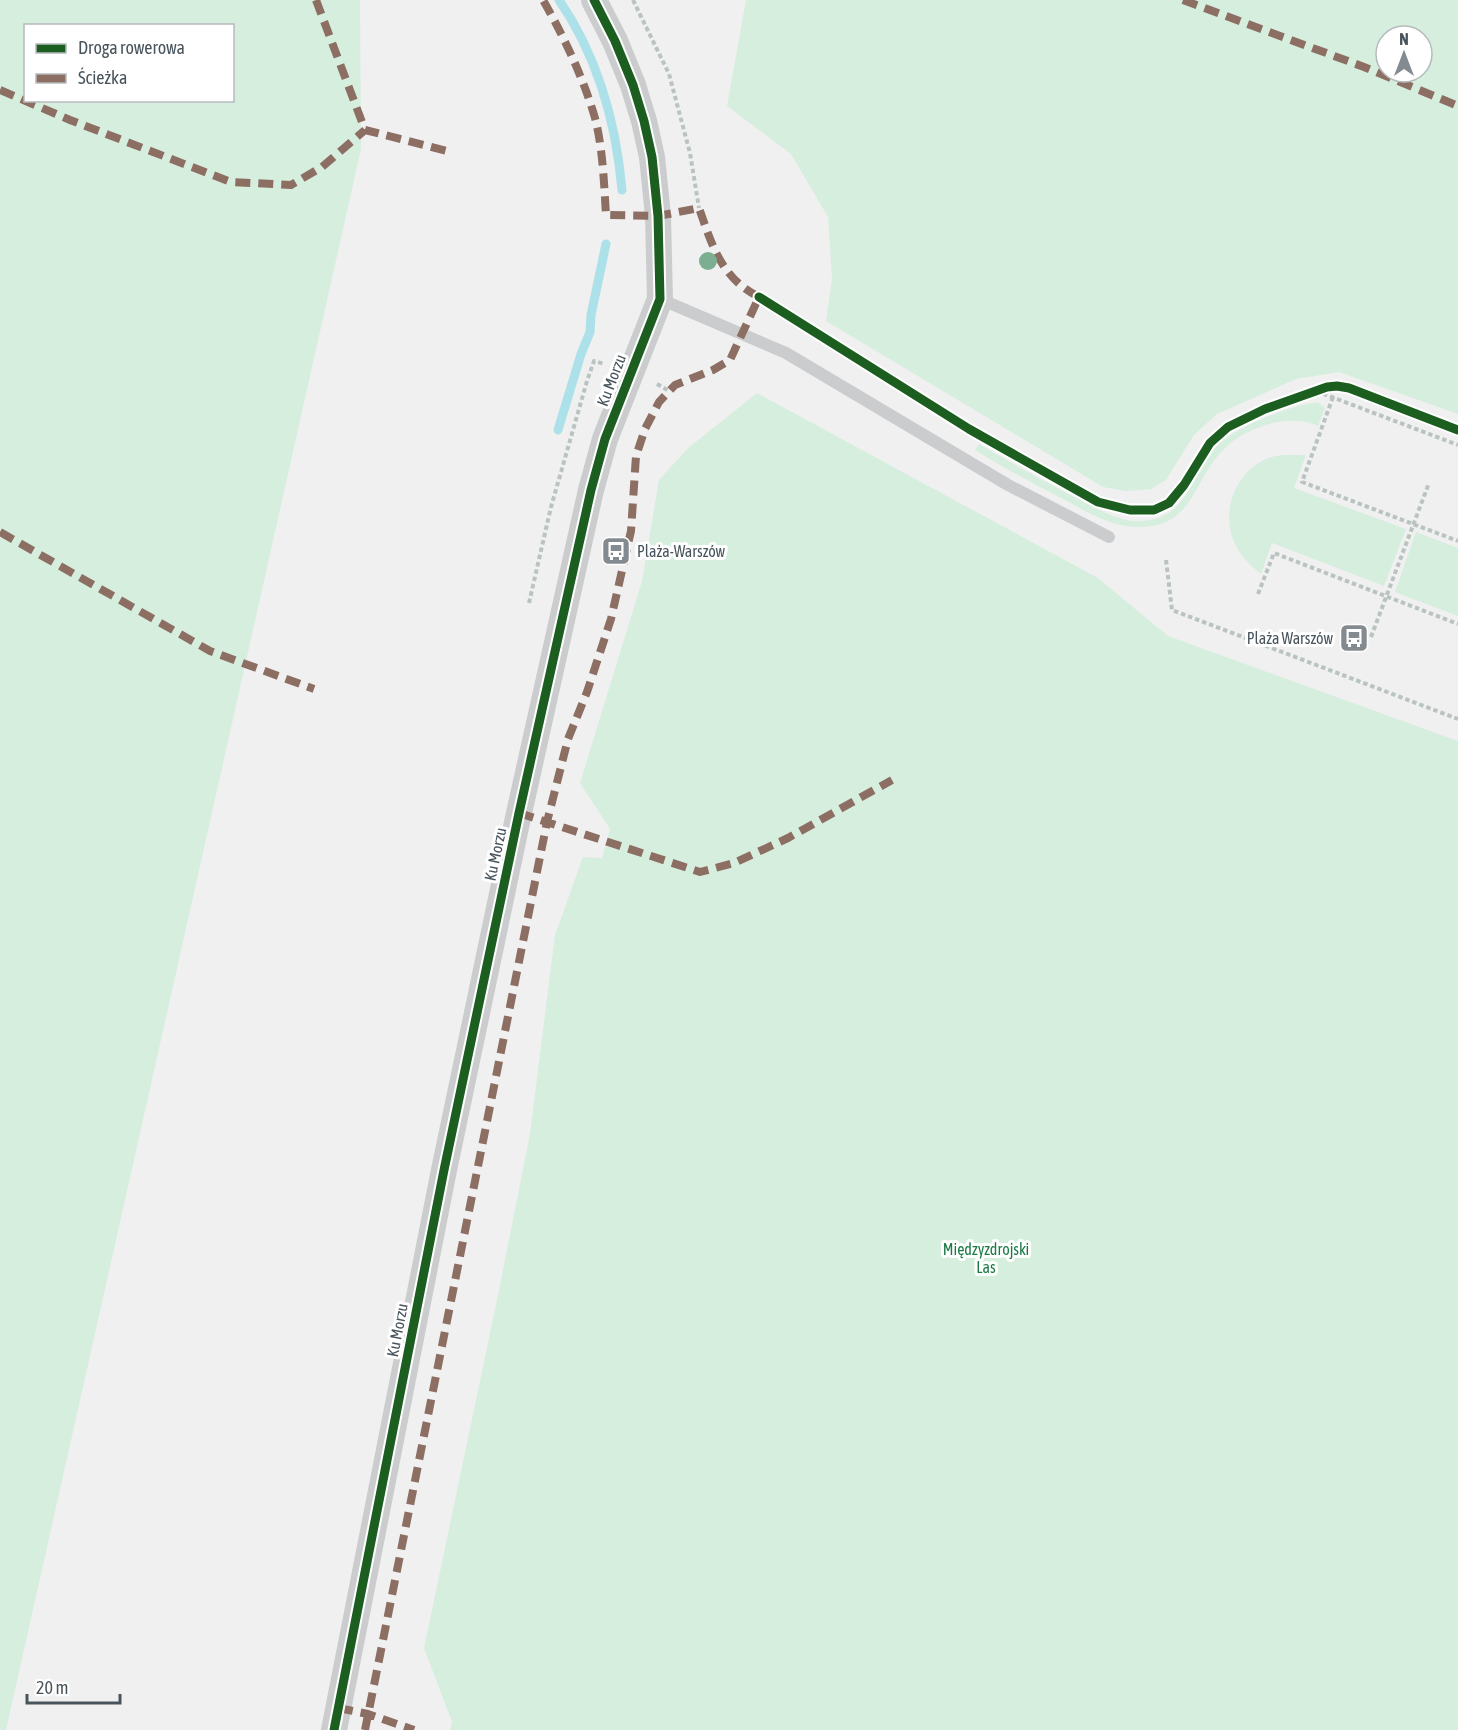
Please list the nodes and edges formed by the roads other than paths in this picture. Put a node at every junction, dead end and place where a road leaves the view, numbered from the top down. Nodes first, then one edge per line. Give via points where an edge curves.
1 (594, 0) edge
2 (660, 299) junction
3 (1109, 537) dead end
4 (334, 1730) edge

1 - 2 street, Ku Morzu via 630,76 652,157
2 - 3 lane via 786,353 1008,485
2 - 4 street, Ku Morzu via 604,440 591,490 444,1170

